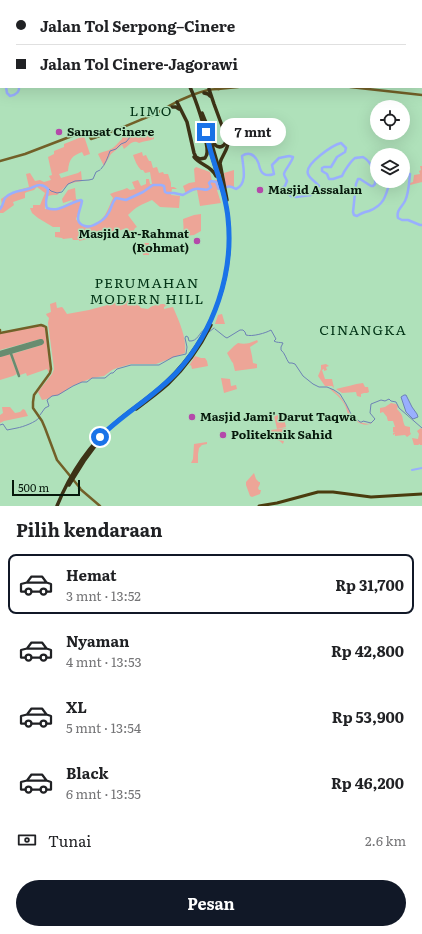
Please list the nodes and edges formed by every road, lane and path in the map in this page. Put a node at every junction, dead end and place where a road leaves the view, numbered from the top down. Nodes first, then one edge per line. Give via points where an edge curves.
1 (191, 88) edge
2 (191, 88) edge
3 (229, 88) edge
4 (359, 88) edge
5 (212, 90) junction
6 (204, 93) junction
7 (199, 94) junction
8 (422, 95) edge
9 (211, 96) junction
10 (178, 103) junction
11 (172, 107) junction
12 (198, 108) junction
13 (179, 109) junction
14 (163, 110) junction
15 (202, 113) junction
16 (214, 157) junction
17 (0, 160) edge
18 (220, 177) junction
19 (1, 331) edge
20 (422, 494) edge
21 (284, 502) junction
22 (58, 506) edge
23 (100, 506) edge
24 (259, 506) edge
25 (269, 506) edge

1 - 12 highway
2 - 15 highway
3 - 5 main road
4 - 8 main road
5 - 6 main road
5 - 7 main road
5 - 9 highway
6 - 7 main road
6 - 9 highway
7 - 10 main road
9 - 15 highway via 225,136 224,146 215,145
9 - 18 highway via 228,142 220,163
10 - 11 main road
10 - 13 highway
10 - 14 main road
11 - 13 highway
11 - 14 main road
12 - 13 highway via 208,148 208,154 202,159 194,153 187,122
12 - 16 highway
13 - 18 highway via 194,157
14 - 17 main road via 91,140 86,130
15 - 16 highway
16 - 18 highway
18 - 22 highway via 231,228 230,261 224,293 217,311 206,332 177,372 114,424 88,450 69,480
19 - 23 main road via 41,325 46,329 51,369 33,398 33,409 47,431 56,459 73,481
20 - 21 highway via 372,498 323,492
21 - 24 highway
21 - 25 highway

